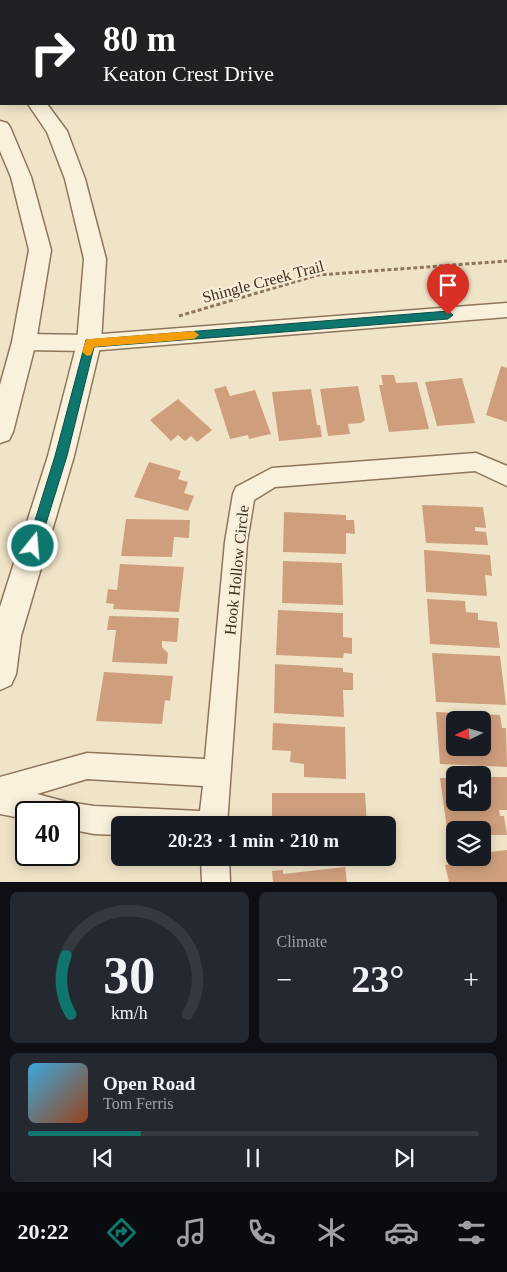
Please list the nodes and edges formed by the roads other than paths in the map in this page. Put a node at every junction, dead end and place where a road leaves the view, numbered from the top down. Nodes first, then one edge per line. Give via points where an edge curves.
1 (39, 105) edge
2 (0, 127) edge
3 (507, 310) edge
4 (24, 342) junction
5 (89, 343) junction
6 (0, 432) edge
7 (507, 476) edge
8 (0, 674) edge
9 (217, 772) junction
10 (0, 791) edge
11 (0, 800) edge
12 (15, 803) edge
13 (214, 816) edge
14 (80, 817) edge
15 (111, 821) edge
16 (215, 866) edge
17 (216, 882) edge

1 - 5 street via 57,131 75,179 95,259
2 - 4 street via 20,177 40,250
3 - 5 street
4 - 5 street
4 - 6 street
5 - 8 street via 61,456 6,636
7 - 9 street, Hook Hollow Circle via 476,462 272,478 244,494 236,542
9 - 10 street via 87,766
9 - 13 street, Hook Hollow Circle
11 - 12 street
14 - 15 street
16 - 17 street

